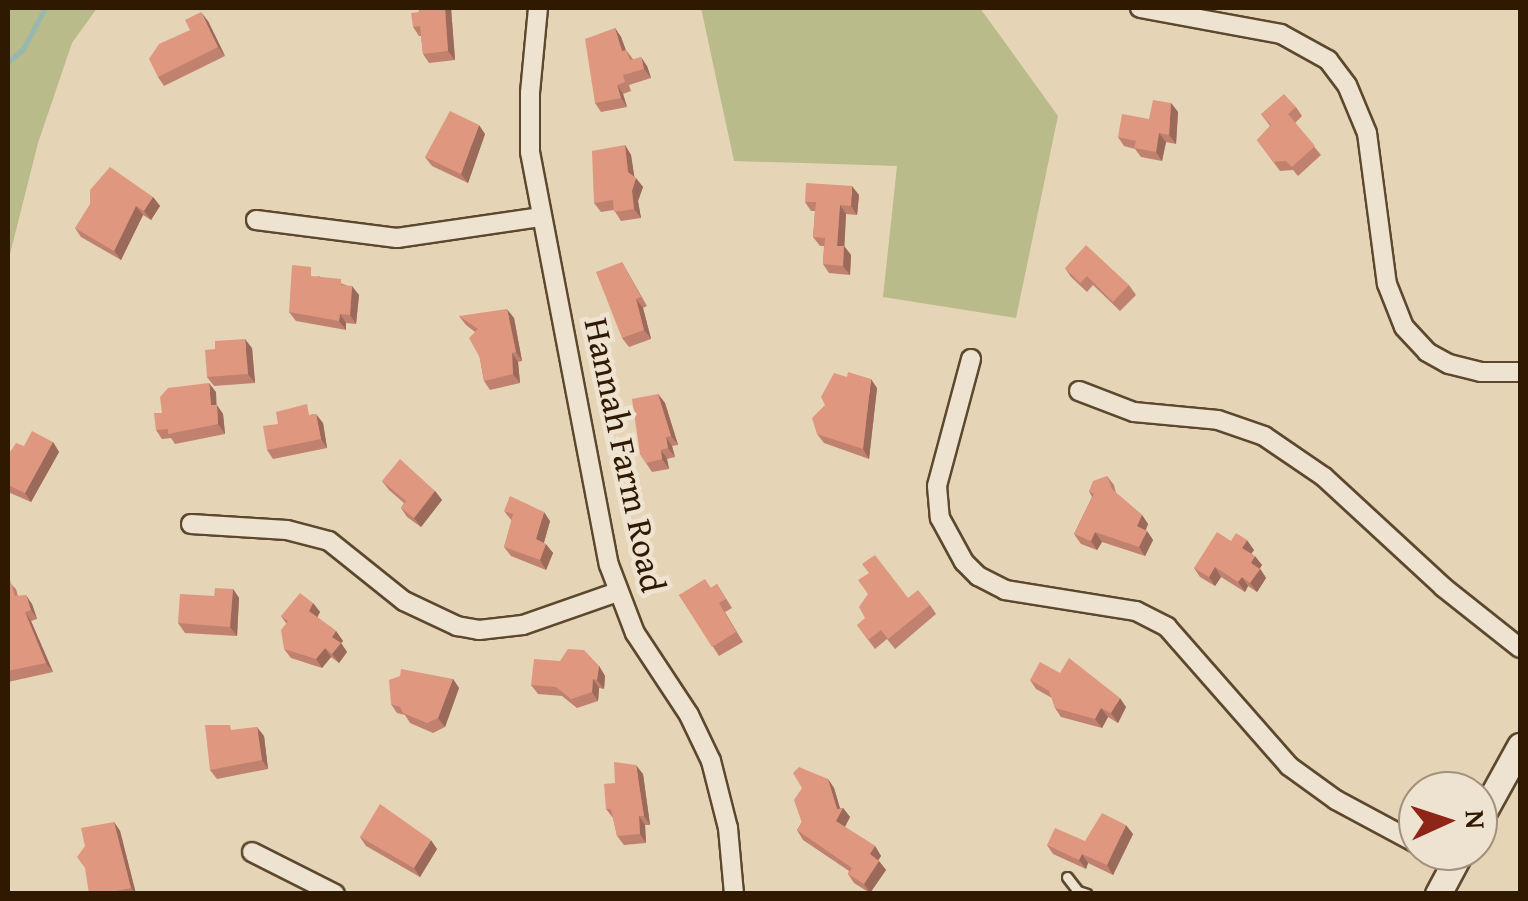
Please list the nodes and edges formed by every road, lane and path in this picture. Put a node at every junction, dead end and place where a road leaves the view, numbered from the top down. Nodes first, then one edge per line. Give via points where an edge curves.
1 (538, 8) edge
2 (1140, 8) edge
3 (541, 217) junction
4 (256, 220) dead end
5 (971, 360) dead end
6 (1520, 372) edge
7 (1079, 390) dead end
8 (191, 524) dead end
9 (616, 592) junction
10 (1520, 648) edge
11 (1520, 746) edge
12 (1498, 786) edge
13 (1398, 833) edge
14 (252, 852) dead end
15 (1450, 871) edge
16 (1067, 877) dead end
17 (335, 894) edge
18 (734, 894) edge
19 (1088, 894) edge
20 (1438, 894) edge

1 - 3 street, Hannah Farm Road via 528,128
2 - 6 street via 1282,34 1328,60 1358,105 1367,133 1387,284 1404,327 1449,364
3 - 4 street via 397,238
3 - 9 street, Hannah Farm Road
5 - 13 street via 936,486 940,518 964,562 1005,590 1136,611 1167,628 1289,766
7 - 10 street via 1134,412 1218,420 1264,436 1324,477 1442,587
8 - 9 street via 287,530 329,541 404,600 456,626 522,626
9 - 18 street, Hannah Farm Road via 711,761 728,828
11 - 12 main road
14 - 17 street
15 - 20 main road
16 - 19 lane

